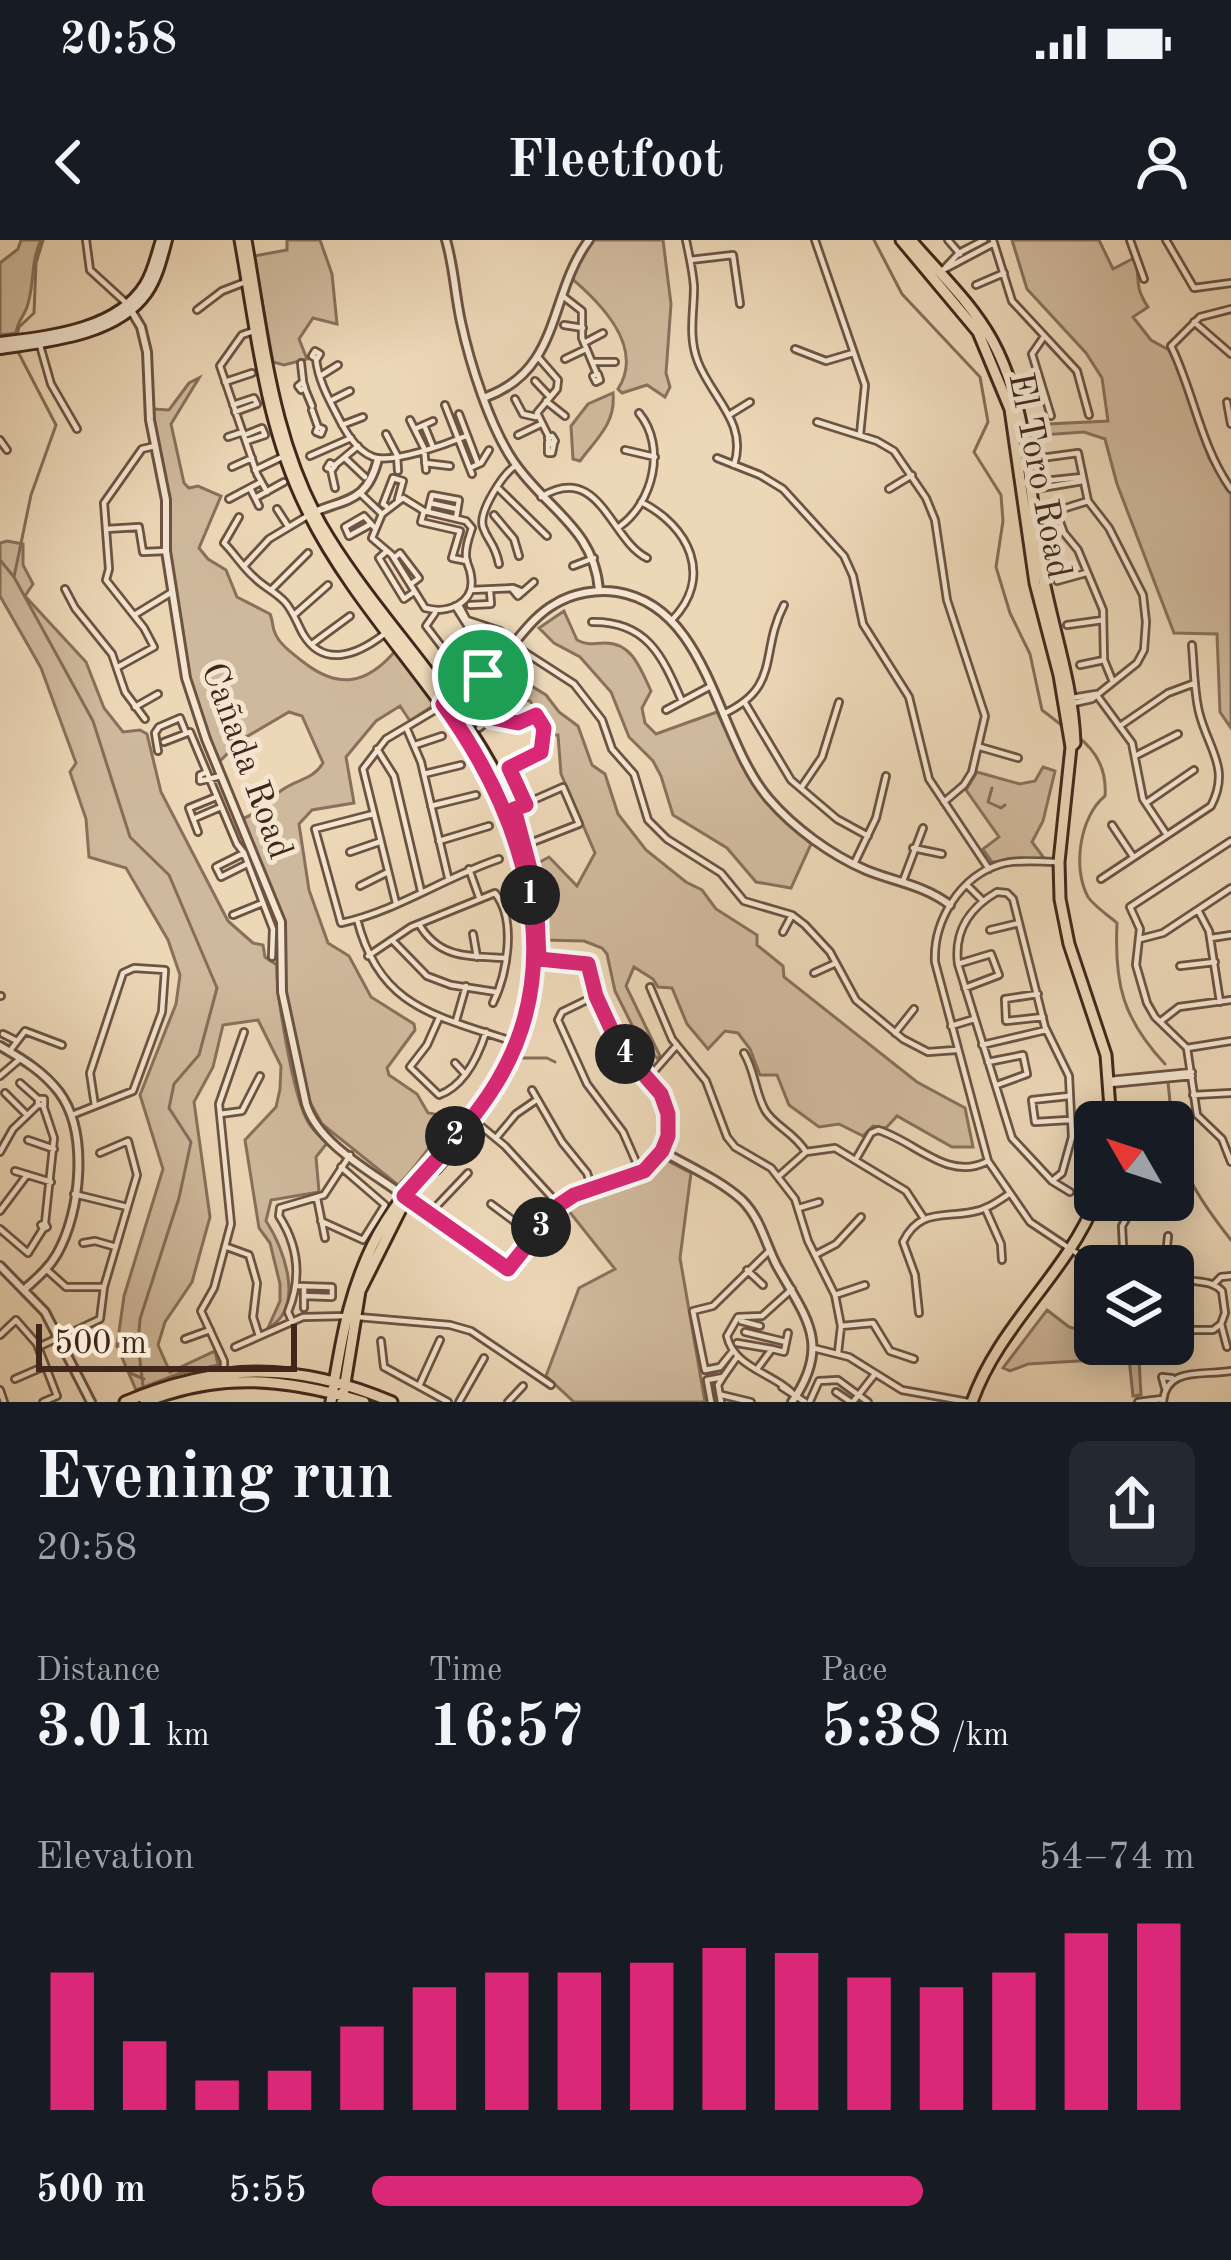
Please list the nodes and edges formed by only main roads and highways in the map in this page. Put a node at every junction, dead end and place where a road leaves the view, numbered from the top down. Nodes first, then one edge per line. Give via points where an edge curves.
1 (164, 240) edge
2 (243, 240) edge
3 (901, 240) edge
4 (911, 240) edge
5 (939, 273) junction
6 (258, 330) junction
7 (4, 345) edge
8 (284, 437) junction
9 (284, 456) junction
10 (297, 475) junction
11 (312, 513) junction
12 (446, 702) junction
13 (1070, 720) junction
14 (511, 811) junction
15 (1110, 1101) edge
16 (477, 1116) junction
17 (406, 1198) junction
18 (1086, 1221) edge
19 (224, 1375) junction
20 (256, 1375) junction
21 (338, 1394) edge
22 (125, 1402) edge
23 (146, 1402) edge
24 (364, 1402) edge
25 (392, 1402) edge
26 (970, 1402) edge

1 - 7 main road via 130,307 97,329
2 - 6 main road
3 - 5 main road, El Toro Road
4 - 5 main road, El Toro Road
5 - 13 main road, El Toro Road via 1004,387 1032,568
5 - 13 main road, El Toro Road via 1003,361 1018,409
6 - 8 main road
6 - 9 main road
8 - 9 main road
8 - 10 main road
9 - 10 main road
9 - 11 main road
10 - 11 main road
11 - 12 main road
11 - 12 main road via 339,565
12 - 14 main road via 482,748
13 - 15 main road, El Toro Road via 1059,862 1064,926 1106,1054
14 - 16 main road via 534,935 530,985 515,1042
14 - 16 main road via 525,845 539,959 525,1029
16 - 17 main road
16 - 17 main road
17 - 21 main road via 350,1316
18 - 26 main road via 1000,1342
19 - 20 main road
19 - 22 main road
19 - 23 main road
20 - 21 main road
20 - 21 main road via 294,1373
21 - 24 main road
21 - 25 main road

